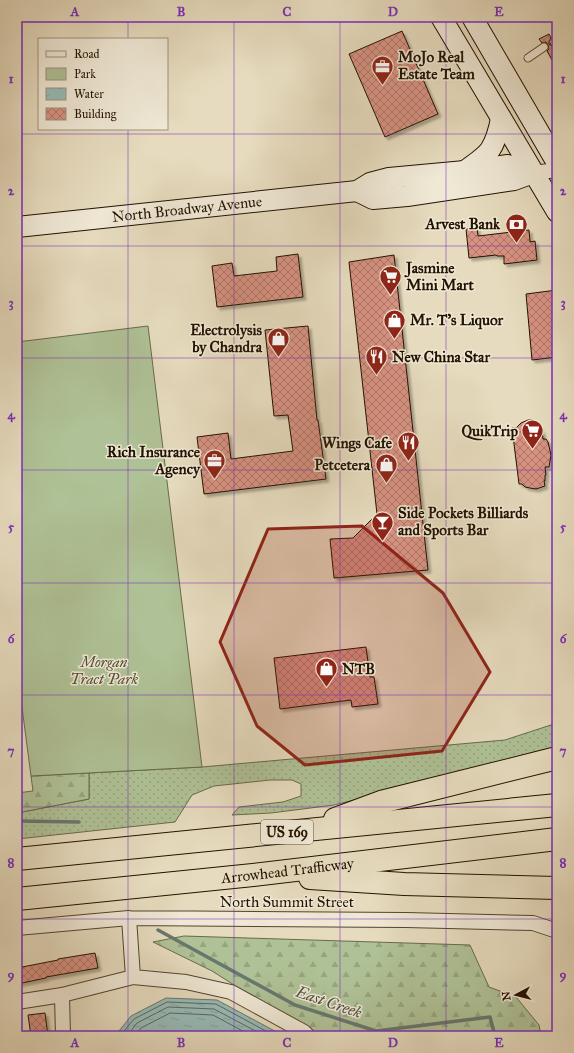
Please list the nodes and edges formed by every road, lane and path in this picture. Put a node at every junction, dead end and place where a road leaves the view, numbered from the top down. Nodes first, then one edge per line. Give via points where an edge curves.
1 (441, 17) edge
2 (472, 17) edge
3 (544, 47) dead end
4 (528, 58) dead end
5 (501, 119) junction
6 (557, 163) edge
7 (465, 170) junction
8 (557, 170) edge
9 (533, 173) junction
10 (357, 191) junction
11 (557, 212) edge
12 (17, 227) edge
13 (557, 758) edge
14 (557, 805) edge
15 (305, 830) junction
16 (557, 839) edge
17 (17, 859) edge
18 (253, 875) junction
19 (557, 888) edge
20 (17, 899) edge
21 (130, 918) junction
22 (17, 928) edge
23 (557, 930) edge
24 (133, 977) junction
25 (62, 996) junction
26 (17, 1002) edge
27 (306, 1034) edge
28 (63, 1036) edge

1 - 5 street
2 - 6 street
3 - 4 lane
5 - 7 street via 490,149
5 - 9 street
7 - 9 street, North Broadway Avenue via 508,165
7 - 10 street, North Broadway Avenue via 388,178 370,183
8 - 9 street, North Broadway Avenue
9 - 10 street, North Broadway Avenue via 514,180 407,196 374,199
9 - 11 street
10 - 12 street, North Broadway Avenue
13 - 15 highway via 381,802
14 - 15 highway, US 169
15 - 17 highway, US 169
16 - 18 highway, Arrowhead Trafficway
18 - 19 highway via 404,884
18 - 20 highway, Arrowhead Trafficway
21 - 22 street, North Summit Street
21 - 23 street, North Summit Street via 533,923
21 - 24 street
24 - 25 street
24 - 27 street via 186,982 231,992
25 - 26 street
25 - 28 street

